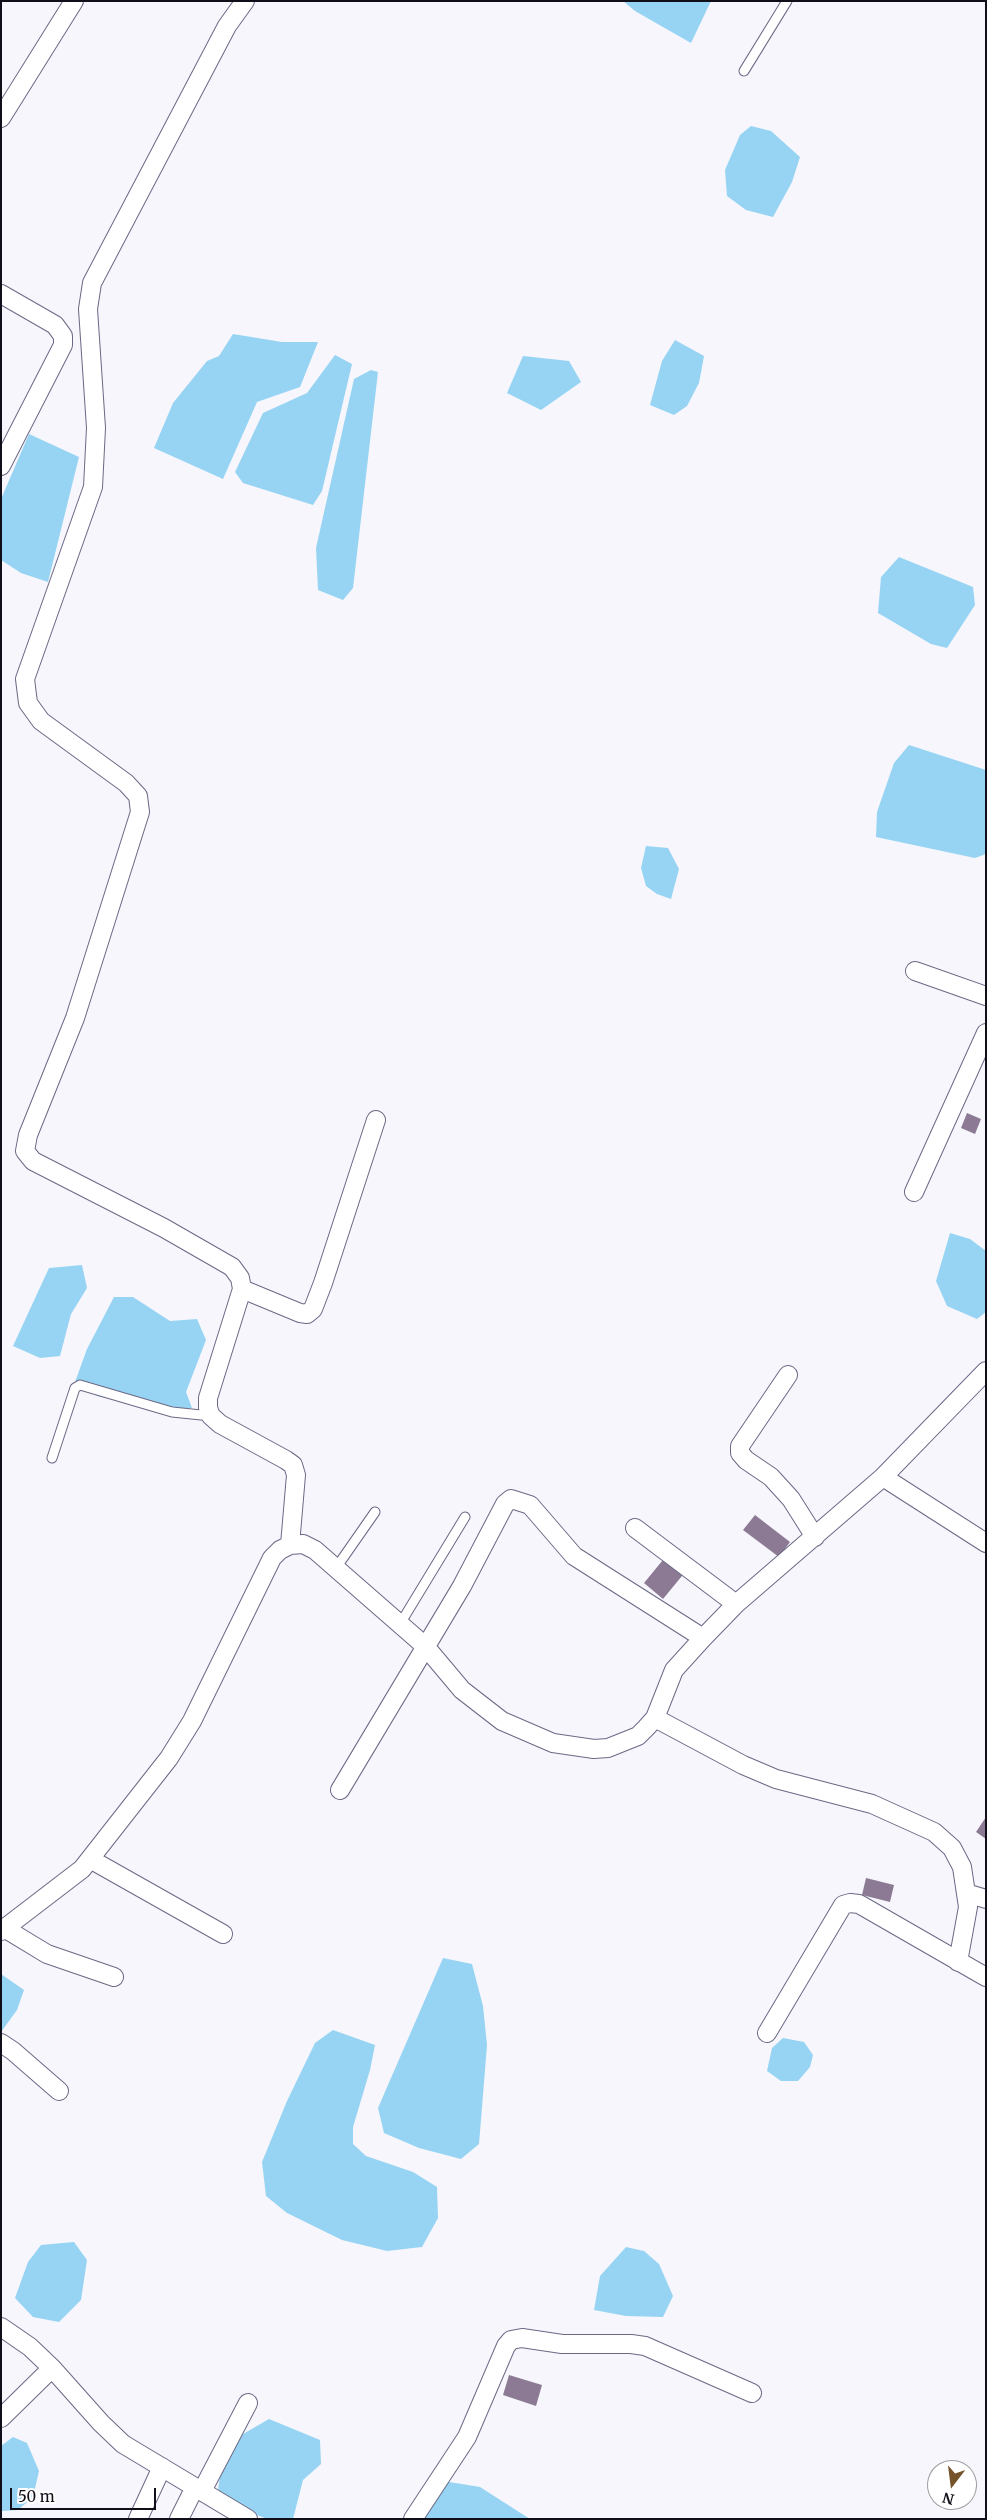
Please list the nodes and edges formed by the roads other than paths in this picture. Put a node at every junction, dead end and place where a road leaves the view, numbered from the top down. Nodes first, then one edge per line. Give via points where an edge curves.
1 (74, 1) edge
2 (245, 1) edge
3 (787, 1) edge
4 (744, 70) dead end
5 (1, 118) edge
6 (1, 294) edge
7 (1, 466) edge
8 (915, 970) dead end
9 (986, 996) edge
10 (986, 1033) edge
11 (376, 1120) dead end
12 (914, 1192) dead end
13 (242, 1289) junction
14 (986, 1371) edge
15 (788, 1375) dead end
16 (211, 1416) junction
17 (52, 1458) dead end
18 (883, 1477) junction
19 (375, 1512) dead end
20 (465, 1517) dead end
21 (635, 1528) dead end
22 (815, 1537) junction
23 (986, 1542) edge
24 (290, 1545) junction
25 (336, 1568) junction
26 (736, 1604) junction
27 (400, 1624) junction
28 (703, 1638) junction
29 (425, 1646) junction
30 (655, 1718) junction
31 (340, 1790) dead end
32 (90, 1858) junction
33 (966, 1893) junction
34 (986, 1899) edge
35 (3, 1930) edge
36 (223, 1934) dead end
37 (958, 1962) junction
38 (114, 1977) dead end
39 (986, 1978) edge
40 (767, 2033) dead end
41 (1, 2043) edge
42 (59, 2091) dead end
43 (1, 2326) edge
44 (52, 2368) junction
45 (752, 2393) dead end
46 (248, 2403) dead end
47 (1, 2418) edge
48 (162, 2467) junction
49 (198, 2489) junction
50 (138, 2519) edge
51 (179, 2519) edge
52 (248, 2519) edge
53 (413, 2519) edge

1 - 5 street
2 - 13 street via 227,26 92,283 88,309 96,428 93,487 25,679 28,703 41,721 126,783 138,796 140,812 75,1018 28,1135 25,1151 33,1160 232,1267 240,1278
3 - 4 lane
6 - 7 street via 55,325 64,336 63,345
8 - 9 street
10 - 12 street
11 - 13 street via 313,1309 308,1314 300,1313
13 - 16 street via 208,1398
14 - 18 street
15 - 22 street via 740,1446 740,1454 770,1477 791,1499
16 - 17 lane via 172,1412 80,1385 75,1388
16 - 24 street via 292,1465 296,1475
18 - 22 street
18 - 23 street
19 - 25 lane
20 - 27 lane
21 - 26 street
22 - 26 street
24 - 25 street via 303,1544
24 - 32 street via 272,1558 182,1738
25 - 27 street
26 - 28 street
27 - 29 street
28 - 29 street via 574,1556 530,1505 512,1499 505,1504 462,1586
28 - 30 street via 674,1670
29 - 30 street via 462,1690 488,1711 515,1728 553,1743 608,1748 638,1736
29 - 31 street
30 - 33 street via 776,1779 872,1804 934,1832 952,1848 962,1867
32 - 35 street via 82,1869
32 - 36 street
33 - 34 street
33 - 37 street via 966,1927
35 - 38 street via 47,1954
37 - 39 street
37 - 40 street via 859,1904 843,1905
41 - 42 street
43 - 44 street
44 - 47 street
44 - 48 street via 123,2444
45 - 53 street via 645,2346 511,2340 467,2437
46 - 49 street
48 - 49 street
48 - 50 street
49 - 51 street
49 - 52 street

